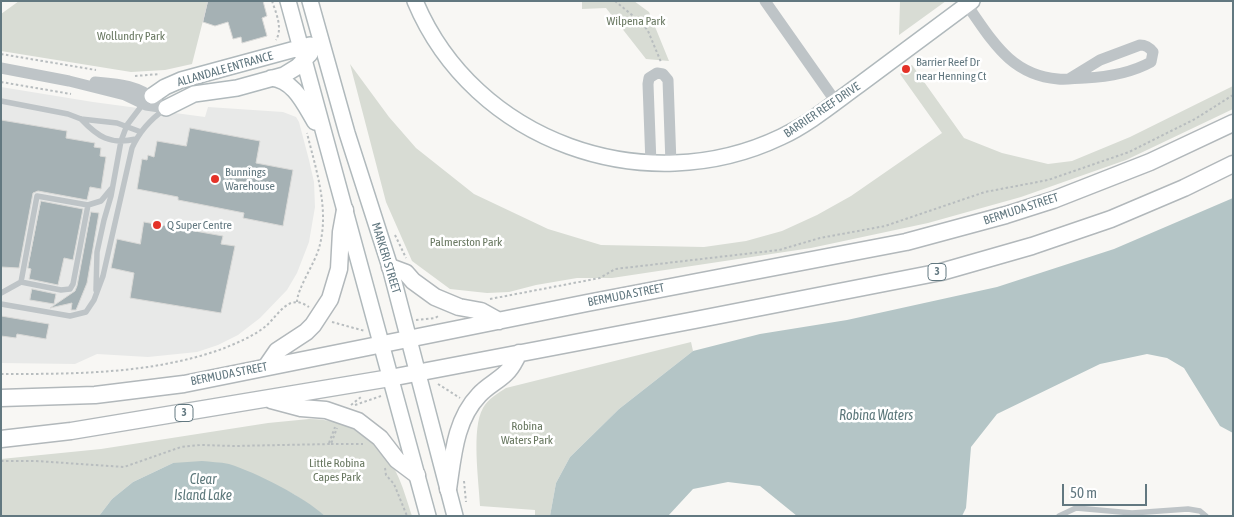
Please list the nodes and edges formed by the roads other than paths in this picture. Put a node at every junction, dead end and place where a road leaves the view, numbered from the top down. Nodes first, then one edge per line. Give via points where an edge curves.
1 (288, 1) edge
2 (310, 1) edge
3 (415, 1) edge
4 (766, 1) edge
5 (969, 3) edge
6 (322, 42) junction
7 (302, 54) junction
8 (232, 66) junction
9 (1, 68) edge
10 (1069, 79) junction
11 (264, 80) junction
12 (147, 100) junction
13 (1, 101) edge
14 (836, 102) junction
15 (166, 108) junction
16 (81, 119) junction
17 (1233, 122) edge
18 (127, 125) junction
19 (141, 132) junction
20 (136, 139) junction
21 (121, 141) junction
22 (326, 141) junction
23 (650, 164) junction
24 (671, 164) junction
25 (1233, 164) edge
26 (113, 186) junction
27 (88, 205) junction
28 (345, 210) junction
29 (390, 267) junction
30 (21, 282) junction
31 (1, 293) edge
32 (96, 293) junction
33 (1, 304) edge
34 (500, 321) junction
35 (409, 339) junction
36 (381, 344) junction
37 (519, 354) junction
38 (266, 367) junction
39 (418, 373) junction
40 (390, 378) junction
41 (1, 398) edge
42 (266, 399) junction
43 (1, 439) edge
44 (417, 475) junction
45 (448, 489) junction
46 (428, 516) edge
47 (455, 516) edge
48 (1059, 516) edge
49 (1206, 516) edge

1 - 7 main road, MARKERI STREET
2 - 6 main road, MARKERI STREET
3 - 23 main road, BARRIER REEF DRIVE via 430,31 454,65 484,96 521,124 539,135 580,150
4 - 14 street
5 - 10 street via 998,47 1014,63 1037,75
5 - 14 main road, BARRIER REEF DRIVE
6 - 7 main road
6 - 29 main road, MARKERI STREET via 347,134
7 - 8 main road, ALLANDALE ENTRANCE
7 - 11 main road, ALLANDALE ENTRANCE via 289,72
7 - 22 main road, MARKERI STREET
8 - 11 main road via 241,76
8 - 12 main road, ALLANDALE ENTRANCE via 176,82
9 - 12 street via 69,81 128,85 140,89
10 - 10 street via 1106,57 1140,45 1153,52 1151,62 1114,76
11 - 15 main road, ALLANDALE ENTRANCE via 194,94
11 - 22 main road via 284,81 295,90
12 - 15 street
12 - 18 lane
13 - 16 lane
14 - 24 main road, BARRIER REEF DRIVE via 799,128 761,146 716,159
15 - 19 lane
16 - 18 lane
16 - 21 lane via 100,136
17 - 34 main road, BERMUDA STREET via 1107,180 961,228 906,242
18 - 19 lane
18 - 21 lane
19 - 20 lane
20 - 21 lane
20 - 32 lane via 126,165 114,229
21 - 26 lane
22 - 28 main road, MARKERI STREET
23 - 24 main road, BARRIER REEF DRIVE
23 - 24 street via 648,84 653,74 663,74 668,83
25 - 37 main road, 3 via 1111,218 994,258 887,283
26 - 27 lane via 101,202
26 - 32 lane via 97,252
27 - 30 lane via 70,289
27 - 30 lane via 37,196
28 - 36 main road, MARKERI STREET
28 - 38 main road via 340,232 339,269 330,299 313,325 276,351
29 - 34 main road via 406,273 435,297 452,305 481,311
29 - 35 main road, MARKERI STREET
30 - 31 lane
32 - 33 lane via 86,312 70,316
34 - 35 main road, BERMUDA STREET
35 - 36 main road, BERMUDA STREET
35 - 39 main road, MARKERI STREET
36 - 38 main road, BERMUDA STREET
36 - 40 main road, MARKERI STREET
37 - 39 main road, 3
37 - 45 main road via 507,372 478,396 464,417 455,440
38 - 41 main road, BERMUDA STREET via 184,384 123,392
39 - 40 main road, 3
39 - 45 main road, MARKERI STREET
40 - 42 main road, 3
40 - 44 main road, MARKERI STREET
42 - 43 main road, 3 via 71,432
42 - 44 main road via 301,408 326,410 358,421
44 - 46 main road, MARKERI STREET
45 - 47 main road, MARKERI STREET
48 - 49 lane via 1076,508 1132,513 1188,509

